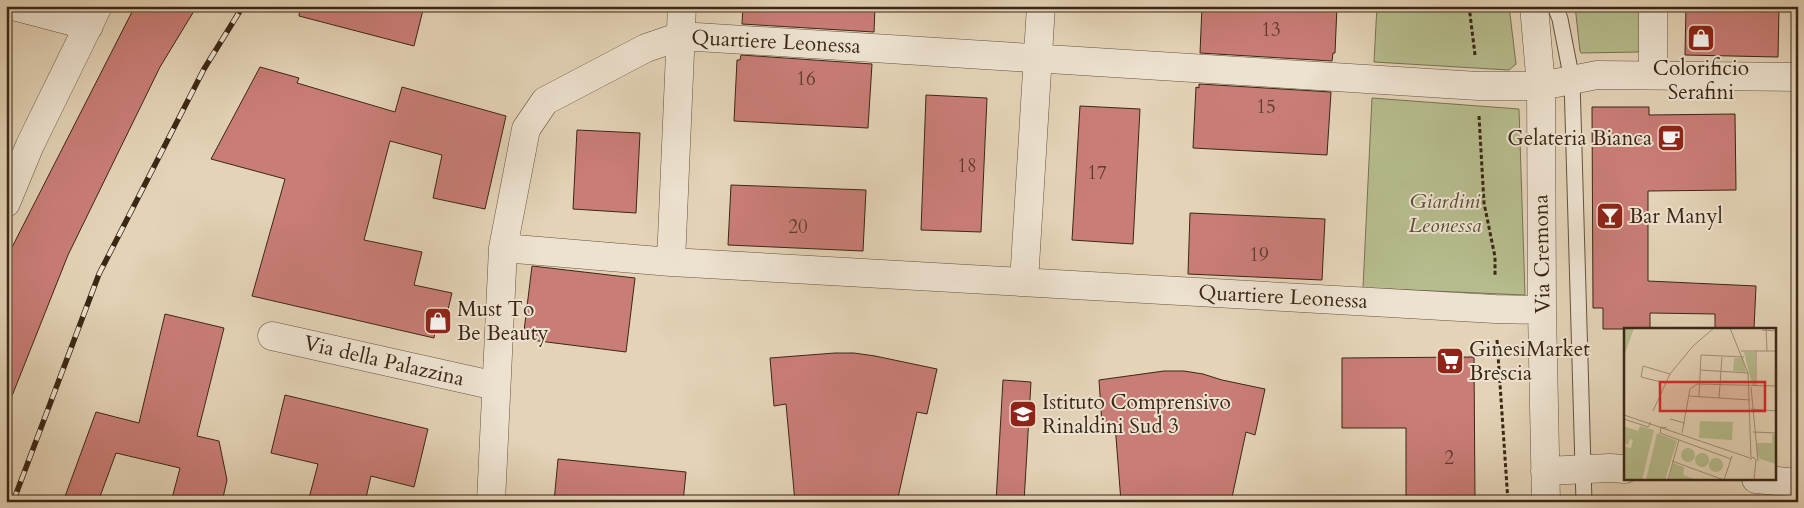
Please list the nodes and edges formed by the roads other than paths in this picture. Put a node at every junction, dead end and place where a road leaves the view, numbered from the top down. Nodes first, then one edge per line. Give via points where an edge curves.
1 (13, 6) edge
2 (682, 6) edge
3 (1041, 6) edge
4 (1534, 6) edge
5 (1555, 6) edge
6 (1653, 6) edge
7 (93, 16) edge
8 (681, 36) junction
9 (1038, 58) junction
10 (1653, 75) junction
11 (1798, 77) edge
12 (1572, 80) junction
13 (1541, 86) junction
14 (6, 203) edge
15 (503, 248) junction
16 (670, 262) junction
17 (1024, 282) junction
18 (1542, 310) junction
19 (272, 336) dead end
20 (496, 386) junction
21 (1582, 469) junction
22 (1624, 469) edge
23 (1545, 470) junction
24 (1766, 480) edge
25 (1798, 483) edge
26 (491, 502) edge
27 (1546, 502) edge
28 (1584, 502) edge

1 - 7 street
2 - 8 street
3 - 9 street
4 - 13 street, Via Cremona
5 - 12 lane
6 - 10 street
7 - 14 street via 30,145
8 - 9 street, Quartiere Leonessa
8 - 15 street, Via della Palazzina via 646,48 545,101 526,129
8 - 16 street, Quartiere Leonessa
9 - 13 street, Quartiere Leonessa via 1478,86
9 - 17 street
10 - 11 street, Quartiere Leonessa
10 - 12 street, Quartiere Leonessa via 1597,75
12 - 13 street, Quartiere Leonessa
12 - 21 lane
13 - 18 street, Via Cremona
15 - 16 street, Quartiere Leonessa
15 - 20 street, Via della Palazzina
16 - 17 street, Quartiere Leonessa
17 - 18 street, Quartiere Leonessa
18 - 23 street, Via Cremona
19 - 20 street, Via della Palazzina
20 - 26 street, Via della Palazzina
21 - 22 street
21 - 23 street
21 - 28 lane
23 - 27 street, Via Cremona
24 - 25 street

